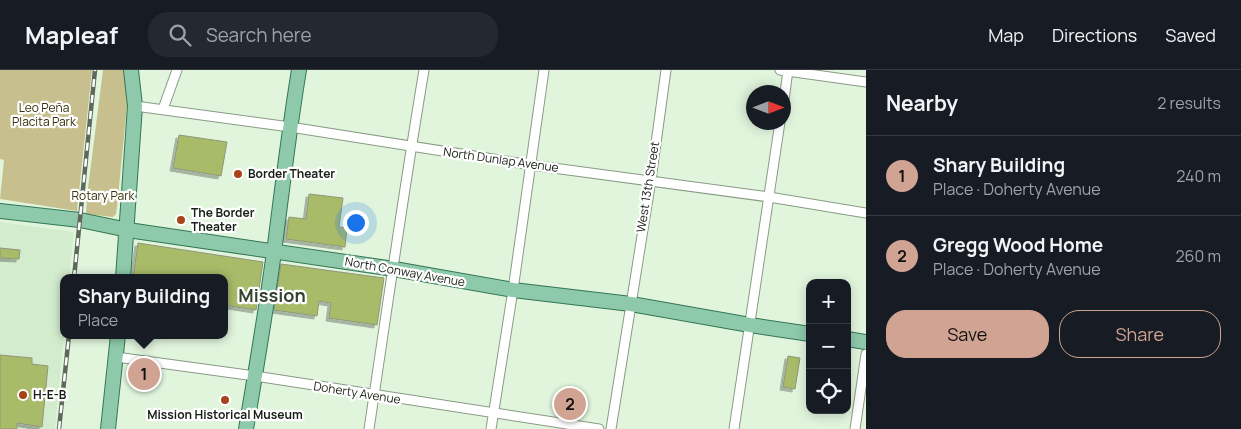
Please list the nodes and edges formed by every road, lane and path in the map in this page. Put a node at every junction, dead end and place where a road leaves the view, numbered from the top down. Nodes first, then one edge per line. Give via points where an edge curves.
1 (132, 70) edge
2 (177, 70) edge
3 (299, 70) edge
4 (424, 70) edge
5 (544, 70) edge
6 (666, 70) edge
7 (785, 70) edge
8 (866, 82) edge
9 (784, 85) edge
10 (135, 106) junction
11 (163, 109) junction
12 (290, 127) junction
13 (779, 130) edge
14 (411, 147) junction
15 (531, 165) junction
16 (651, 180) junction
17 (769, 197) junction
18 (0, 211) edge
19 (866, 213) edge
20 (128, 230) junction
21 (274, 251) junction
22 (394, 269) junction
23 (123, 274) edge
24 (513, 290) junction
25 (632, 304) junction
26 (750, 325) junction
27 (806, 333) edge
28 (118, 339) edge
29 (851, 340) edge
30 (866, 342) edge
31 (866, 354) edge
32 (116, 357) junction
33 (255, 376) junction
34 (374, 395) junction
35 (493, 414) junction
36 (108, 429) edge
37 (246, 429) edge
38 (369, 429) edge
39 (491, 429) edge
40 (599, 429) edge
41 (611, 429) edge
42 (734, 429) edge
43 (855, 429) edge

1 - 10 main road
2 - 11 street
3 - 12 main road
4 - 14 street
5 - 15 street
6 - 16 street, West 13th Street
7 - 8 street
7 - 9 street
10 - 11 street, North Dunlap Avenue
10 - 20 main road
11 - 12 street, North Dunlap Avenue
12 - 14 street, North Dunlap Avenue
12 - 21 main road
13 - 17 street
14 - 15 street, North Dunlap Avenue
14 - 22 street
15 - 16 street, North Dunlap Avenue
15 - 24 street
16 - 17 street, North Dunlap Avenue
16 - 25 street, West 13th Street
17 - 19 street, North Dunlap Avenue
17 - 26 street
18 - 20 main road, North Conway Avenue via 80,220
20 - 21 main road, North Conway Avenue
20 - 23 main road
21 - 22 main road, North Conway Avenue
21 - 33 main road
22 - 24 main road, North Conway Avenue
22 - 34 street
24 - 25 main road, North Conway Avenue
24 - 35 street
25 - 26 main road, North Conway Avenue
25 - 41 street, West 13th Street
26 - 27 main road, North Conway Avenue
26 - 42 street
28 - 32 main road
29 - 30 main road
31 - 43 street
32 - 33 street, Doherty Avenue
32 - 36 main road
33 - 34 street, Doherty Avenue
33 - 37 main road
34 - 35 street, Doherty Avenue
34 - 38 street
35 - 39 street
35 - 40 street, Doherty Avenue

